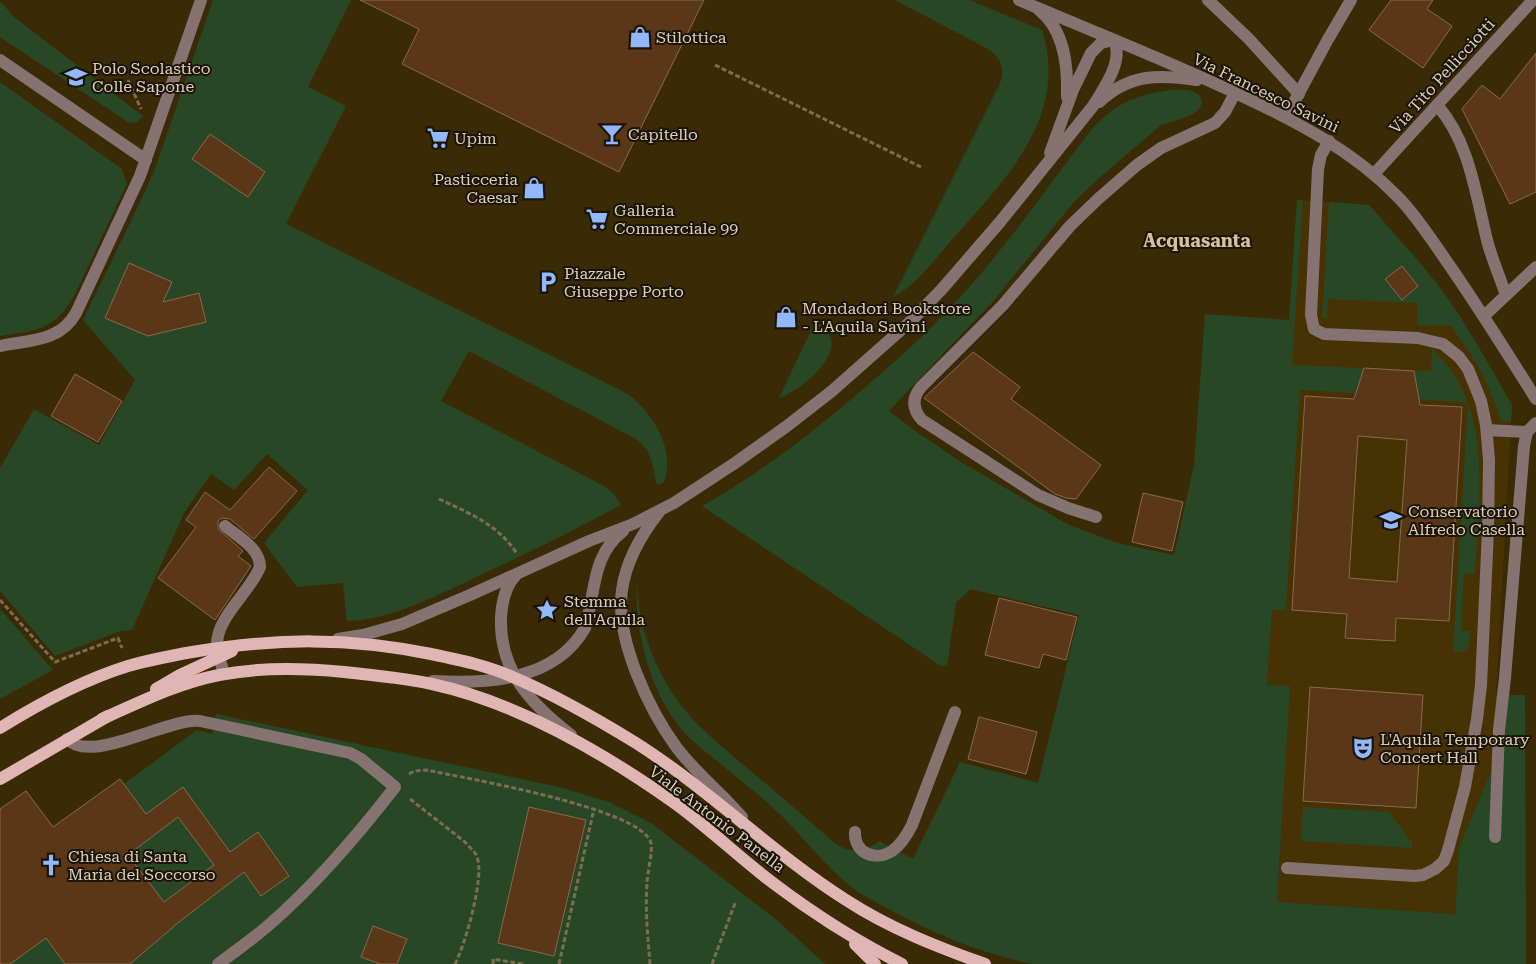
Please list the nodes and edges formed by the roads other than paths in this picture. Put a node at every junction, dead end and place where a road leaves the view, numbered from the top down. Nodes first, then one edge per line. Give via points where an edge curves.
1 (201, 0) edge
2 (1208, 0) edge
3 (1351, 0) edge
4 (1533, 0) edge
5 (1025, 2) edge
6 (1114, 40) junction
7 (0, 60) edge
8 (1215, 83) junction
9 (1235, 93) junction
10 (1299, 94) junction
11 (1437, 104) junction
12 (1064, 117) junction
13 (1085, 117) junction
14 (1286, 117) junction
15 (1330, 141) junction
16 (146, 160) junction
17 (1042, 168) junction
18 (1374, 174) junction
19 (1536, 267) edge
20 (1506, 295) junction
21 (1484, 316) junction
22 (0, 346) edge
23 (1536, 399) edge
24 (1532, 427) edge
25 (1487, 430) junction
26 (661, 510) junction
27 (1096, 518) dead end
28 (633, 524) junction
29 (225, 526) dead end
30 (522, 571) junction
31 (314, 640) junction
32 (218, 652) junction
33 (224, 674) junction
34 (401, 678) junction
35 (514, 678) junction
36 (955, 712) dead end
37 (102, 719) junction
38 (0, 728) edge
39 (67, 739) junction
40 (595, 753) junction
41 (0, 779) edge
42 (855, 832) dead end
43 (759, 835) junction
44 (1495, 837) dead end
45 (1287, 868) dead end
46 (839, 929) junction
47 (953, 952) junction
48 (218, 964) edge
49 (875, 964) edge
50 (902, 964) edge
51 (969, 964) edge
52 (985, 964) edge

1 - 16 street
2 - 10 street
3 - 10 street
4 - 11 street, Via Tito Pellicciotti
5 - 6 street, Via Francesco Savini
5 - 12 street via 1052,25 1063,52 1067,81
6 - 8 street, Via Francesco Savini
6 - 12 street via 1101,43 1091,53
6 - 13 street via 1115,64
7 - 16 street
8 - 9 street, Via Francesco Savini
8 - 13 street via 1159,76 1136,80 1110,93
9 - 14 street, Via Francesco Savini
9 - 27 street via 1215,123 1161,148 1098,199 1070,226 1003,305 915,396 916,410 922,420 1038,495
10 - 14 street
11 - 18 street, Via Tito Pellicciotti
11 - 20 street via 1457,131
12 - 17 street
13 - 17 street
14 - 15 street, Via Francesco Savini
15 - 18 street, Via Francesco Savini
15 - 25 street via 1321,155 1318,169 1311,315 1314,328 1324,334 1418,338 1443,344 1468,369 1481,401
16 - 22 street via 70,322 60,332 46,338
17 - 26 street via 1000,222 911,322 788,426 702,486
18 - 21 street, Via Francesco Savini via 1418,220
19 - 20 street
20 - 21 street
21 - 23 street, Via Francesco Savini
24 - 25 street
24 - 44 street via 1524,441 1522,459 1499,730
25 - 45 street via 1488,530 1480,694 1465,788 1446,855 1435,870 1415,876
26 - 28 street
26 - 43 street via 640,540 624,578 621,602 627,643 649,703 677,749
28 - 30 street
28 - 35 street via 608,545 601,557 585,628 579,638 549,663
29 - 32 street via 255,552 260,567 221,626
30 - 31 street via 382,630
30 - 35 street via 506,591 501,621 506,657
31 - 32 main road, Viale Antonio Panella via 258,643
31 - 35 main road, Viale Antonio Panella via 425,652
32 - 33 street
32 - 37 main road, Viale Antonio Panella
32 - 38 main road, Viale Antonio Panella via 150,660 106,674
33 - 34 main road, Viale Antonio Panella via 299,669
33 - 37 main road, Viale Antonio Panella via 157,694
34 - 35 street via 448,682
34 - 40 main road, Viale Antonio Panella via 473,695 515,711
35 - 40 street via 548,716
35 - 43 main road, Viale Antonio Panella via 586,713 636,743
36 - 42 street via 904,839 890,852 873,855 859,848
37 - 39 main road, Viale Antonio Panella
39 - 41 main road, Viale Antonio Panella
39 - 48 street via 76,746 94,748 179,723 200,721 350,753 395,788 314,882 270,924
40 - 46 main road, Viale Antonio Panella via 677,805 772,883
43 - 47 main road, Viale Antonio Panella via 857,907 891,926
46 - 49 main road
46 - 50 main road, Viale Antonio Panella
47 - 51 main road
47 - 52 main road, Viale Antonio Panella

